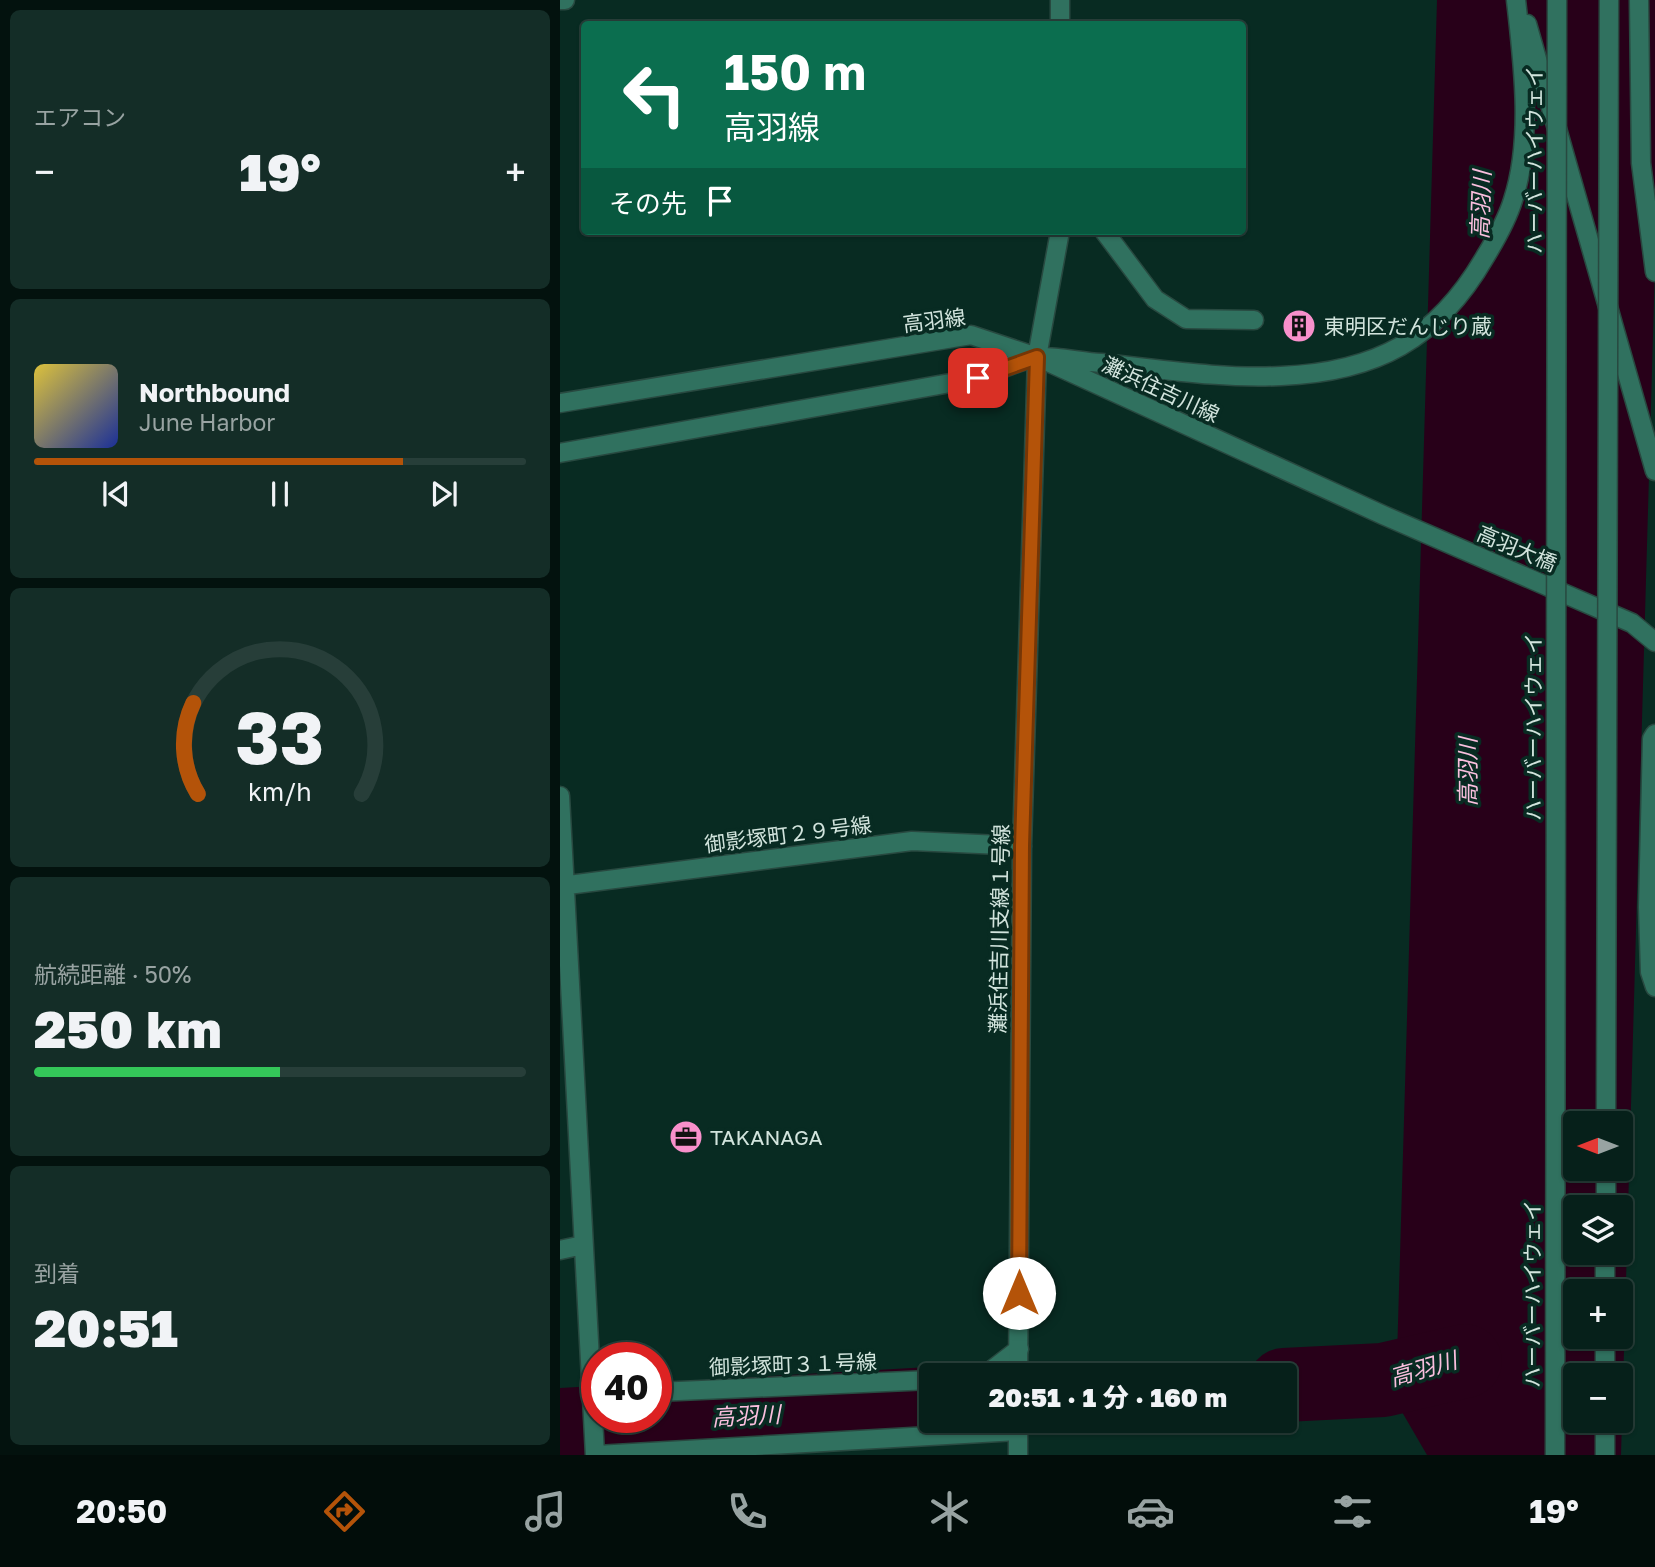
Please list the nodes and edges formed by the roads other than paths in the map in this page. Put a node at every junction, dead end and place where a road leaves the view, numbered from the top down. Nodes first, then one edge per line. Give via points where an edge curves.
1 (1060, 0) edge
2 (1518, 0) edge
3 (1557, 0) edge
4 (1609, 0) edge
5 (1639, 0) edge
6 (1060, 21) edge
7 (1059, 235) edge
8 (1107, 235) edge
9 (1655, 272) edge
10 (1254, 320) dead end
11 (1037, 357) junction
12 (560, 402) edge
13 (560, 453) edge
14 (1654, 466) edge
15 (1383, 515) joint
16 (1655, 642) edge
17 (1655, 734) edge
18 (560, 796) edge
19 (1022, 846) junction
20 (562, 886) edge
21 (1655, 987) edge
22 (1606, 1111) edge
23 (583, 1245) junction
24 (560, 1250) edge
25 (589, 1342) edge
26 (1019, 1349) junction
27 (1001, 1363) edge
28 (1018, 1363) edge
29 (919, 1381) edge
30 (672, 1391) edge
31 (919, 1431) edge
32 (1018, 1433) edge
33 (1605, 1433) edge
34 (595, 1449) edge
35 (1018, 1455) edge
36 (1555, 1455) edge
37 (1605, 1455) edge

1 - 6 street
2 - 11 street via 1524,111 1513,200 1465,292 1427,330 1390,352 1345,368 1281,376 1195,373
2 - 14 street, bridge
3 - 36 street, ハーバーハイウェイ, bridge
4 - 22 street, bridge
5 - 9 street via 1642,163
7 - 11 street
8 - 10 street via 1155,299 1186,319
11 - 12 street, 高羽線 via 971,335
11 - 13 street via 978,378
11 - 15 street, 灘浜住吉川線
11 - 19 street, 灘浜住吉川支線１号線
15 - 16 street, 高羽大橋, bridge via 1632,623
17 - 21 street via 1648,907 1650,972
18 - 20 street
19 - 20 street, 御影塚町２９号線 via 912,841
19 - 26 street, 灘浜住吉川支線１号線
20 - 23 street
23 - 24 street
23 - 25 street
26 - 27 street
26 - 28 street, 灘浜住吉川支線１号線
29 - 30 street, 御影塚町３１号線
31 - 34 street
32 - 35 street
33 - 37 street

